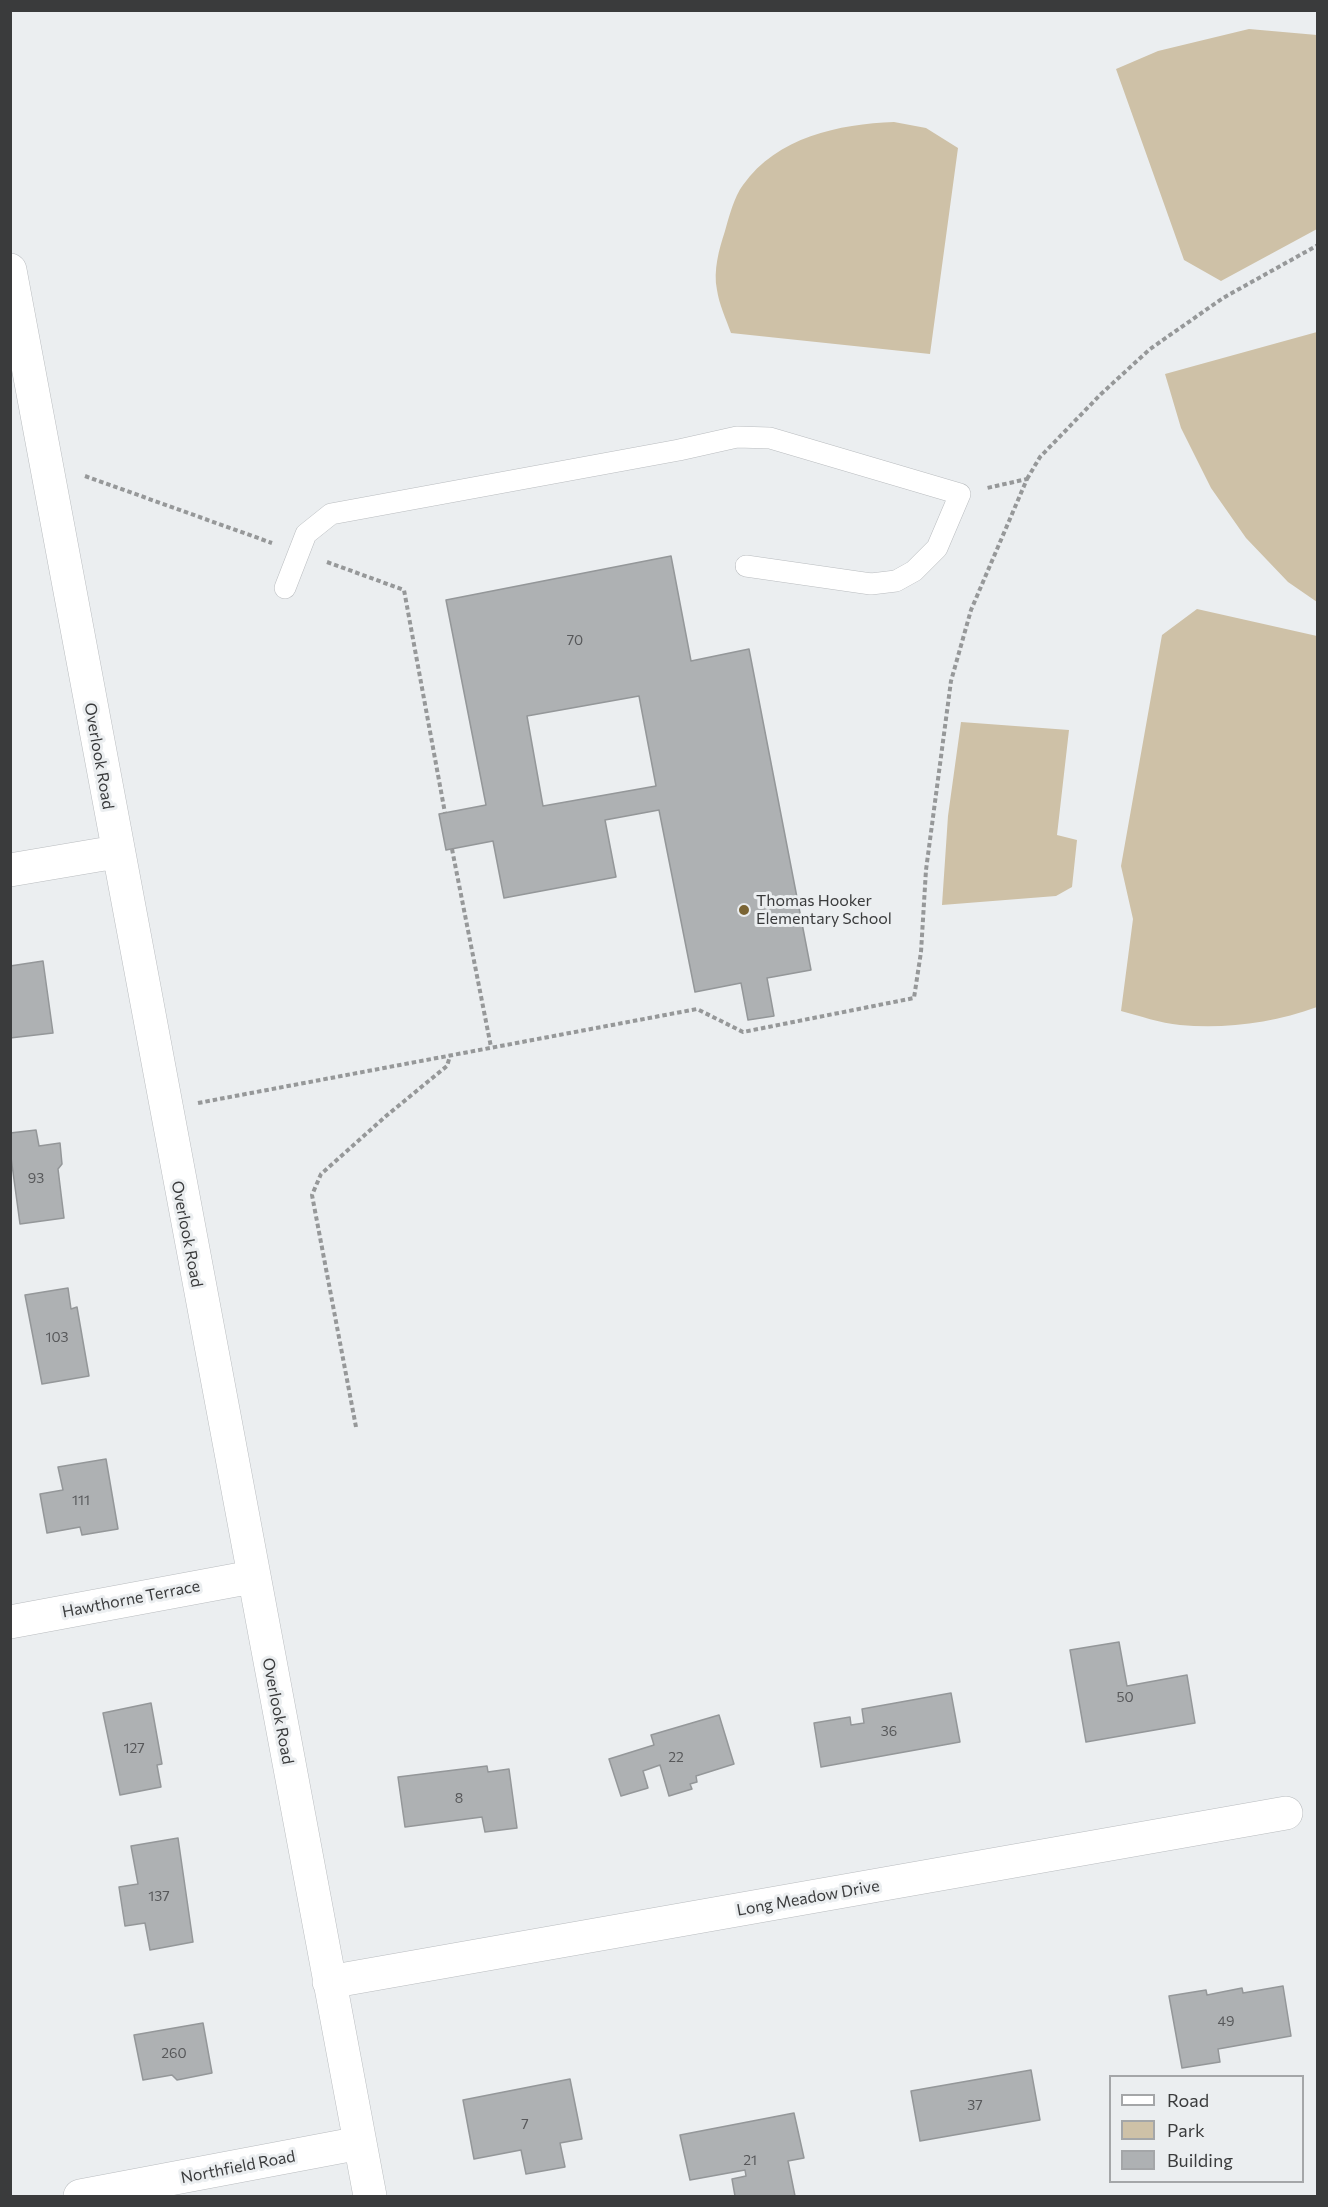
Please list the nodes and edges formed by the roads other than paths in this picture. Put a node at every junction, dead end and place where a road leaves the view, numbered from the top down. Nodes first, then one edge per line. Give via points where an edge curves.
1 (10, 270) edge
2 (746, 566) dead end
3 (285, 588) dead end
4 (116, 852) junction
5 (10, 870) edge
6 (252, 1577) junction
7 (10, 1622) edge
8 (1286, 1813) dead end
9 (330, 1982) junction
10 (360, 2143) junction
11 (80, 2196) edge
12 (370, 2196) edge

1 - 4 street, Overlook Road
2 - 3 lane via 871,585 896,581 914,571 937,548 960,494 770,438 736,437 331,514 306,534
4 - 5 street
4 - 6 street, Overlook Road
6 - 7 street, Hawthorne Terrace
6 - 9 street, Overlook Road
8 - 9 street, Long Meadow Drive
9 - 10 street, Overlook Road
10 - 11 street, Northfield Road
10 - 12 street, Overlook Road

